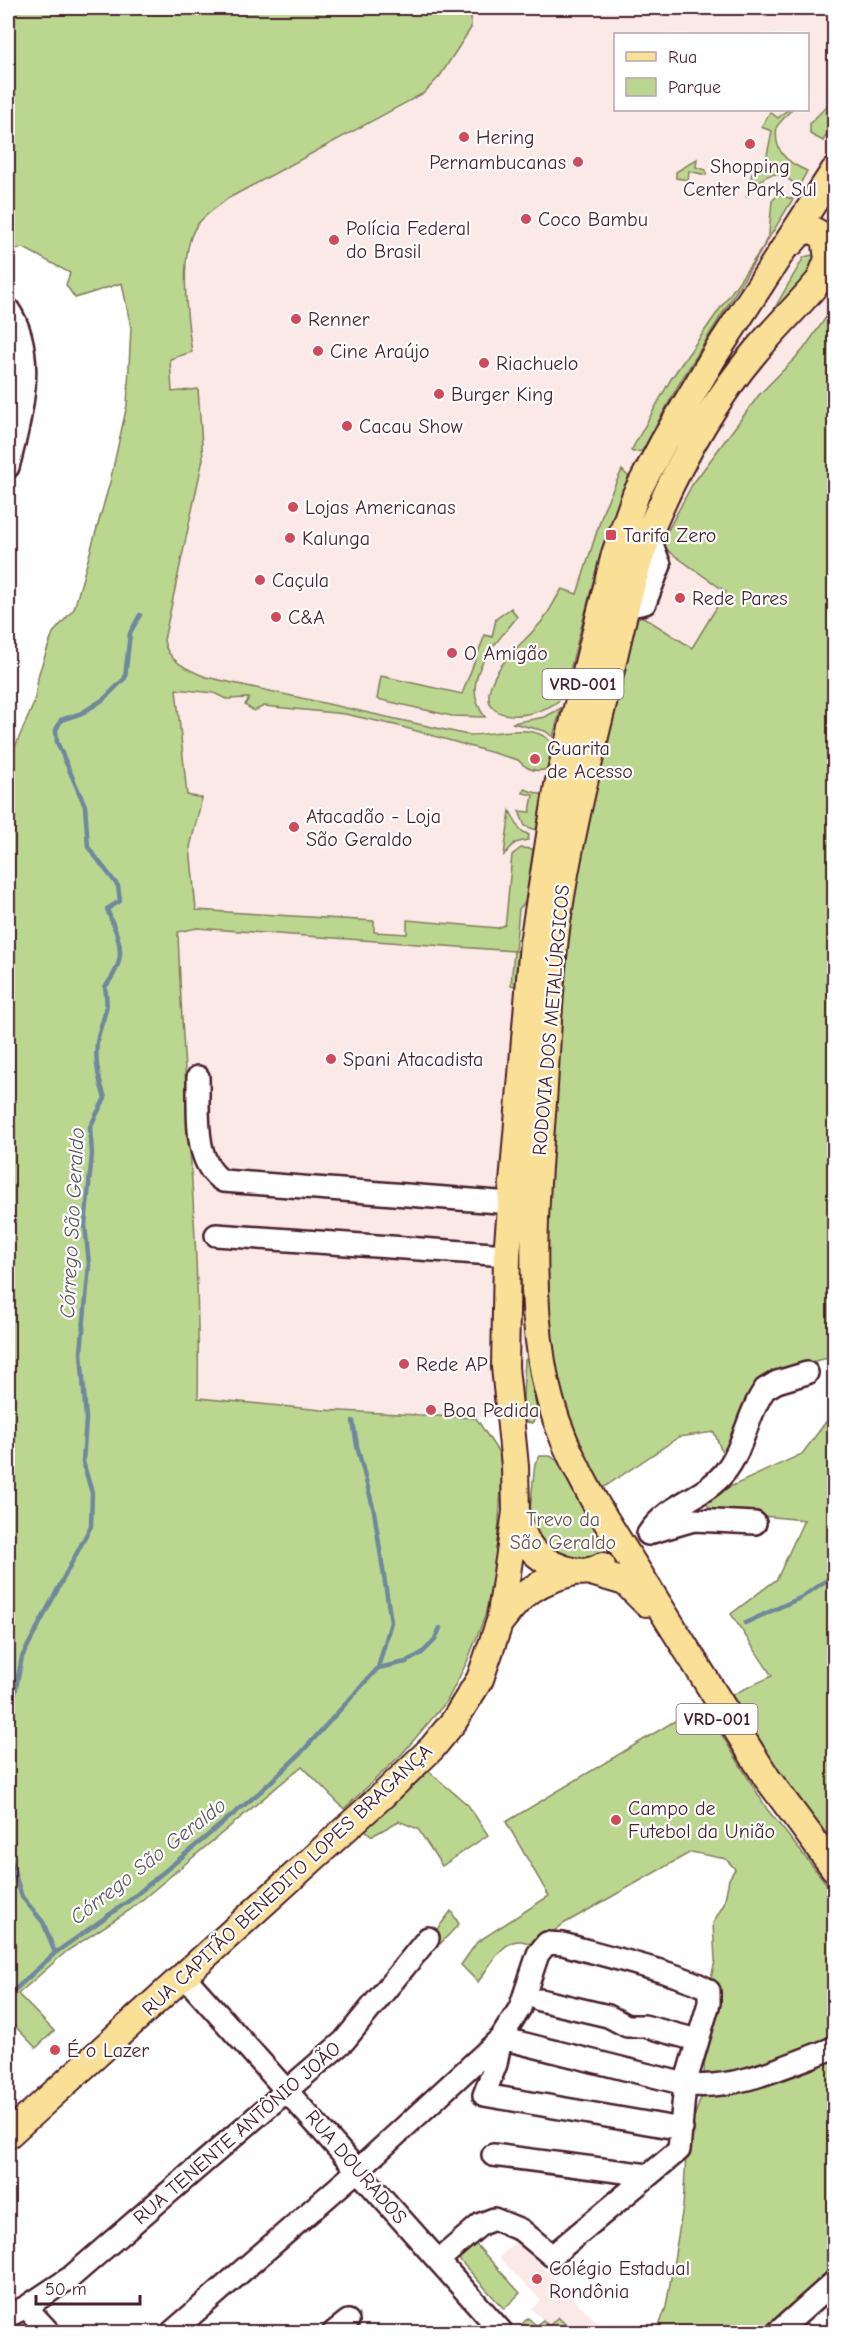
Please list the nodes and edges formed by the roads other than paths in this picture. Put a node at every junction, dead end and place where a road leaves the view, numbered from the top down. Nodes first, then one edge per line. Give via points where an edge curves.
1 (834, 171) edge
2 (786, 248) junction
3 (834, 262) edge
4 (817, 285) junction
5 (8, 309) edge
6 (15, 379) edge
7 (8, 467) edge
8 (198, 1077) dead end
9 (511, 1203) junction
10 (216, 1235) dead end
11 (507, 1255) junction
12 (807, 1373) dead end
13 (516, 1512) junction
14 (755, 1523) dead end
15 (648, 1534) junction
16 (623, 1548) junction
17 (581, 1572) junction
18 (501, 1621) junction
19 (834, 1868) edge
20 (834, 1886) edge
21 (428, 1938) dead end
22 (184, 1976) junction
23 (540, 2000) dead end
24 (501, 2038) junction
25 (697, 2040) junction
26 (834, 2048) edge
27 (685, 2084) junction
28 (288, 2090) junction
29 (8, 2135) edge
30 (680, 2140) junction
31 (494, 2155) dead end
32 (358, 2170) junction
33 (648, 2175) junction
34 (439, 2260) junction
35 (834, 2282) edge
36 (17, 2311) edge
37 (8, 2326) edge
38 (49, 2332) edge
39 (172, 2332) edge
40 (502, 2332) edge
41 (778, 2332) edge

1 - 2 main road, RUA CAPITÃO BENEDITO LOPES BRAGANÇA / VRD-001
2 - 4 main road via 805,230 815,230 825,237 828,259
2 - 9 main road, RUA CAPITÃO BENEDITO LOPES BRAGANÇA / VRD-001 via 716,353 664,441 636,494 615,554 550,827 532,954
3 - 4 main road, RODOVIA DOS METALÚRGICOS / VRD-001
4 - 16 main road, RODOVIA DOS METALÚRGICOS / VRD-001 via 755,352 716,406 684,460 648,535 626,607 574,821 557,924 536,1201 534,1273 538,1338 548,1392 564,1442
5 - 6 street via 21,336
6 - 7 street via 18,422
8 - 9 street via 204,1155 209,1169 223,1182
9 - 11 main road, RUA CAPITÃO BENEDITO LOPES BRAGANÇA / VRD-001
10 - 11 street
11 - 13 main road, RUA CAPITÃO BENEDITO LOPES BRAGANÇA / VRD-001 via 506,1367
12 - 15 street via 765,1389 722,1476 671,1509
13 - 17 main road, RUA CAPITÃO BENEDITO LOPES BRAGANÇA / VRD-001 via 526,1541 537,1556
13 - 18 main road, RUA CAPITÃO BENEDITO LOPES BRAGANÇA
14 - 15 street via 694,1520
15 - 16 street
16 - 17 main road via 596,1570
16 - 19 main road, RODOVIA DOS METALÚRGICOS via 767,1778
17 - 18 main road, RUA CAPITÃO BENEDITO LOPES BRAGANÇA via 549,1578 531,1587
17 - 20 main road, VRD-001 via 625,1582 643,1598 764,1796
18 - 22 main road, RUA CAPITÃO BENEDITO LOPES BRAGANÇA via 480,1679 432,1748
21 - 28 street, RUA TENENTE ANTÔNIO JOÃO via 344,2041
22 - 28 street, RUA DOURADOS
22 - 29 main road, RUA CAPITÃO BENEDITO LOPES BRAGANÇA
23 - 25 street via 608,2016 627,2026 644,2026
24 - 25 street via 520,2008 538,1954 547,1943 563,1944 704,1986 709,1991 709,2003
24 - 27 street
24 - 30 street via 484,2095
24 - 32 street
25 - 27 street
26 - 27 street via 730,2082
27 - 30 street
28 - 32 street, RUA DOURADOS
28 - 36 street, RUA TENENTE ANTÔNIO JOÃO via 77,2272
30 - 33 street
31 - 33 street
32 - 34 street, RUA DOURADOS
32 - 39 street
33 - 34 street via 552,2256 515,2226 494,2219 481,2224
34 - 40 street, RUA DOURADOS
35 - 41 street
36 - 37 street, RUA TENENTE ANTÔNIO JOÃO
36 - 38 street

